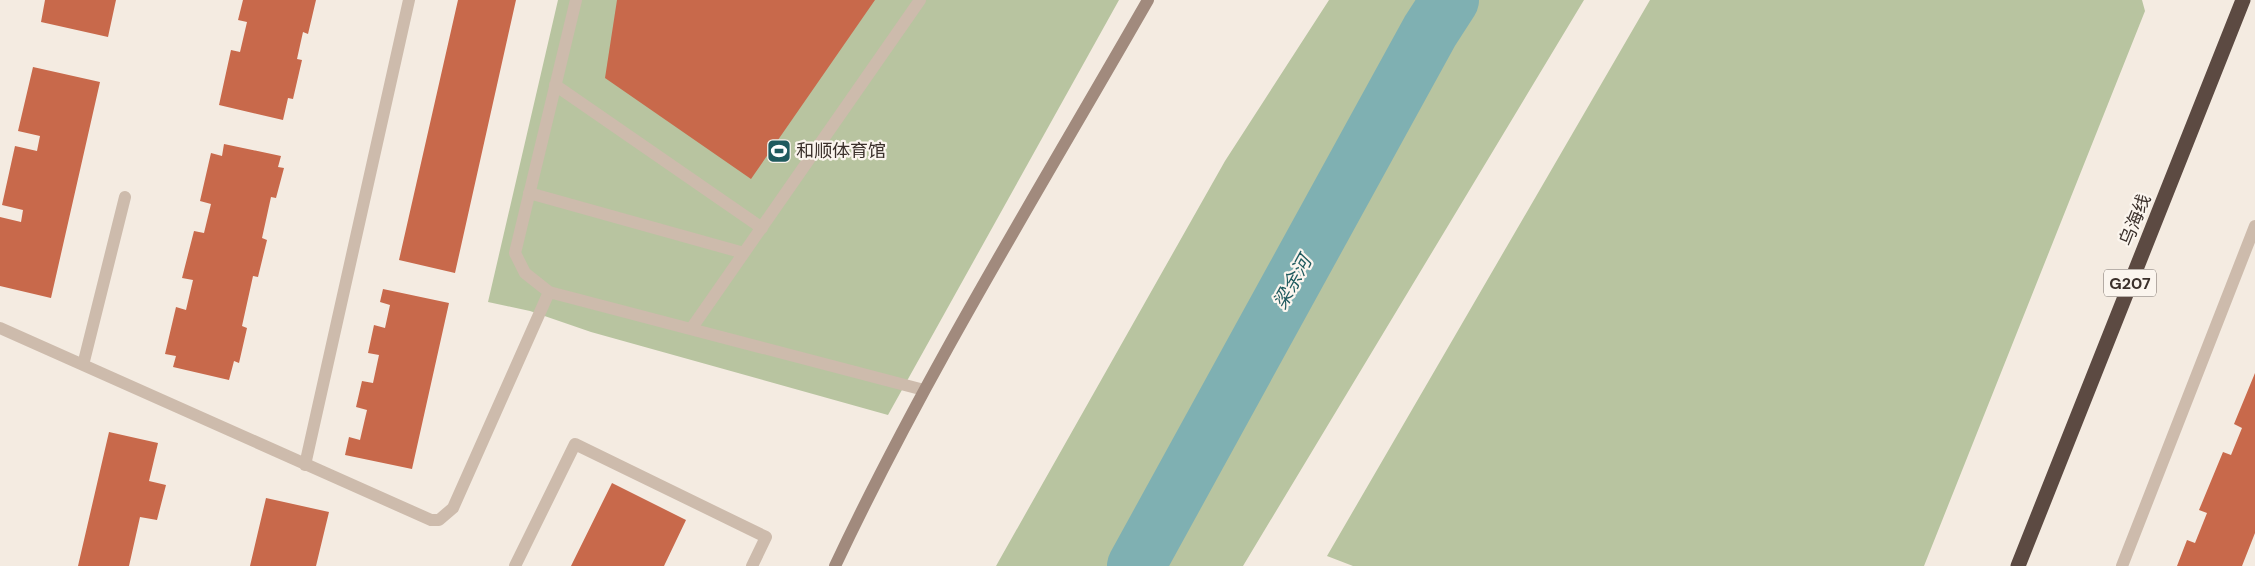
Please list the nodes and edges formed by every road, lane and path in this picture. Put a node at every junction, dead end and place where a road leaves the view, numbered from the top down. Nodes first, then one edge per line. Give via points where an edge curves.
1 (409, 0) edge
2 (576, 0) edge
3 (920, 0) edge
4 (1148, 0) edge
5 (2243, 0) edge
6 (555, 85) junction
7 (529, 193) junction
8 (125, 197) dead end
9 (2255, 226) edge
10 (762, 228) junction
11 (744, 253) junction
12 (549, 292) junction
13 (0, 328) edge
14 (691, 329) junction
15 (83, 365) junction
16 (924, 390) junction
17 (305, 465) junction
18 (515, 566) edge
19 (752, 566) edge
20 (835, 566) edge
21 (2018, 566) edge
22 (2122, 566) edge

1 - 17 lane
2 - 6 lane
3 - 10 lane
4 - 16 main road
5 - 21 highway, 乌海线 / G207
6 - 7 lane
6 - 10 lane
7 - 11 lane
7 - 12 lane via 515,253 525,273
8 - 15 lane
9 - 22 lane
10 - 11 lane
11 - 14 lane
12 - 14 lane
12 - 17 lane via 453,508 439,520 431,520
13 - 15 lane
14 - 16 lane
15 - 17 lane
16 - 20 main road via 867,497
18 - 19 lane via 575,444 766,537

